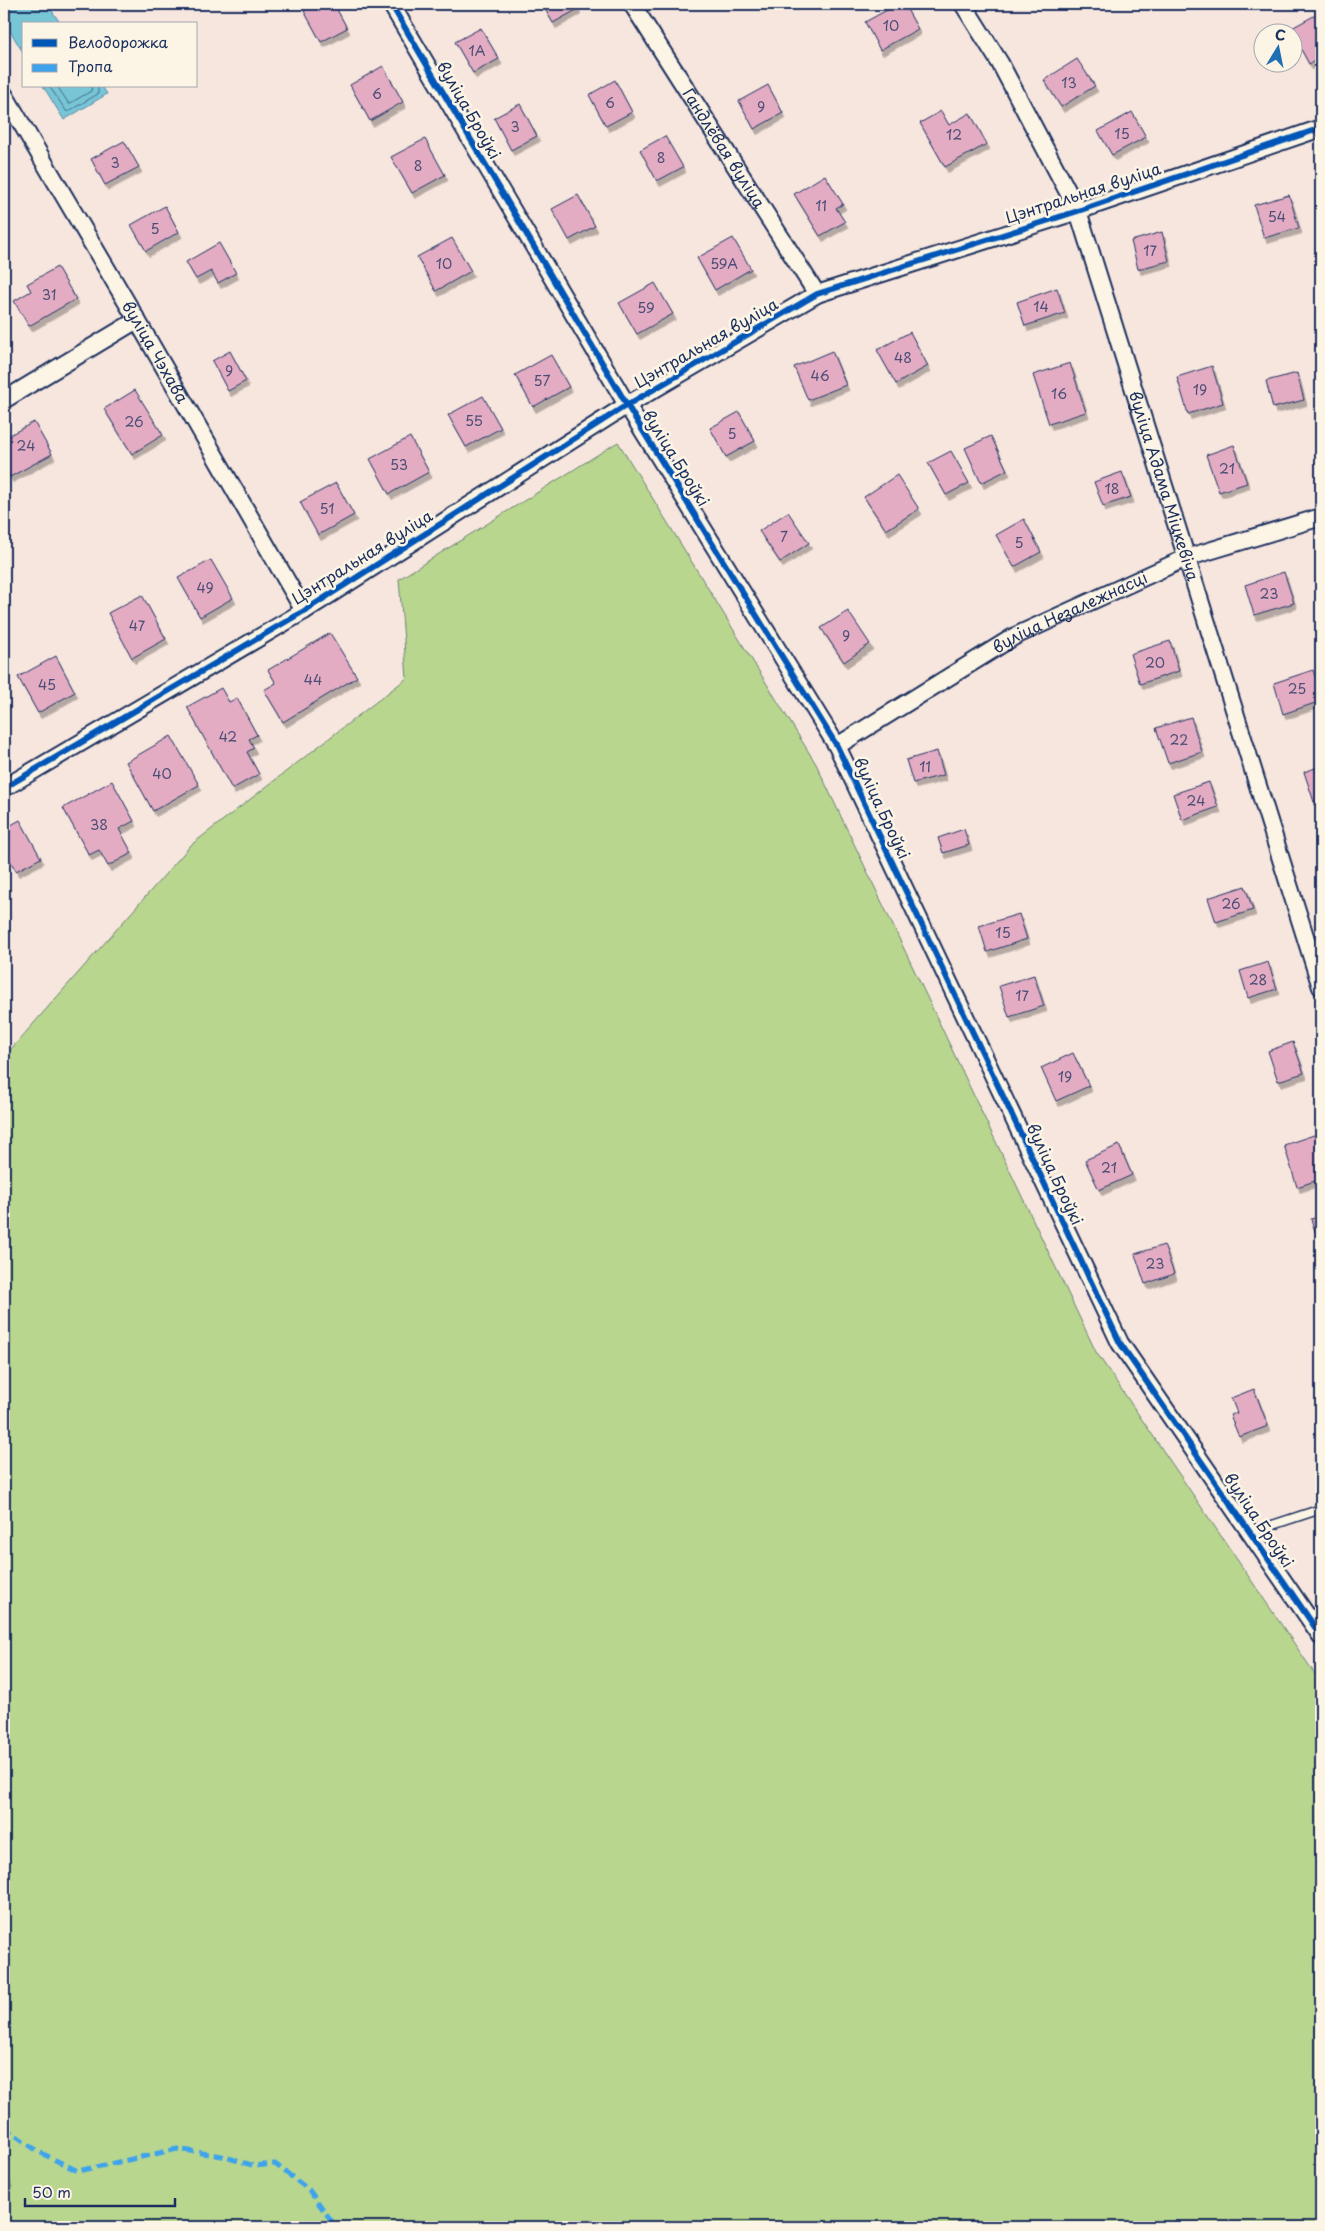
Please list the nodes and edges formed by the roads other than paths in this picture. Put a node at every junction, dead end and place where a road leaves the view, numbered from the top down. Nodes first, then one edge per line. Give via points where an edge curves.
1 (391, 4) edge
2 (632, 4) edge
3 (963, 4) edge
4 (4, 94) edge
5 (1321, 128) edge
6 (1078, 211) junction
7 (817, 294) junction
8 (137, 320) junction
9 (4, 400) edge
10 (627, 405) junction
11 (1321, 517) edge
12 (1186, 558) junction
13 (304, 611) junction
14 (837, 746) junction
15 (4, 788) edge
16 (1321, 987) edge
17 (1321, 1508) edge
18 (1251, 1532) junction
19 (1321, 1636) edge

1 - 10 street, вуліца Броўкі
2 - 7 street, Гандлёвая вуліца
3 - 6 street, вуліца Адама Міцкевіча via 1000,63
4 - 8 street, вуліца Чэхава
5 - 6 street, Цэнтральная вуліца
6 - 7 street, Цэнтральная вуліца
6 - 12 street, вуліца Адама Міцкевіча
7 - 10 street, Цэнтральная вуліца
8 - 9 street
8 - 13 street, вуліца Чэхава
10 - 13 street, Цэнтральная вуліца
10 - 14 street, вуліца Броўкі
11 - 12 street, вуліца Незалежнасці
12 - 14 street, вуліца Незалежнасці via 1015,636
12 - 16 street, вуліца Адама Міцкевіча
13 - 15 street, Цэнтральная вуліца
14 - 18 street, вуліца Броўкі via 1120,1343
17 - 18 lane
18 - 19 street, вуліца Броўкі

